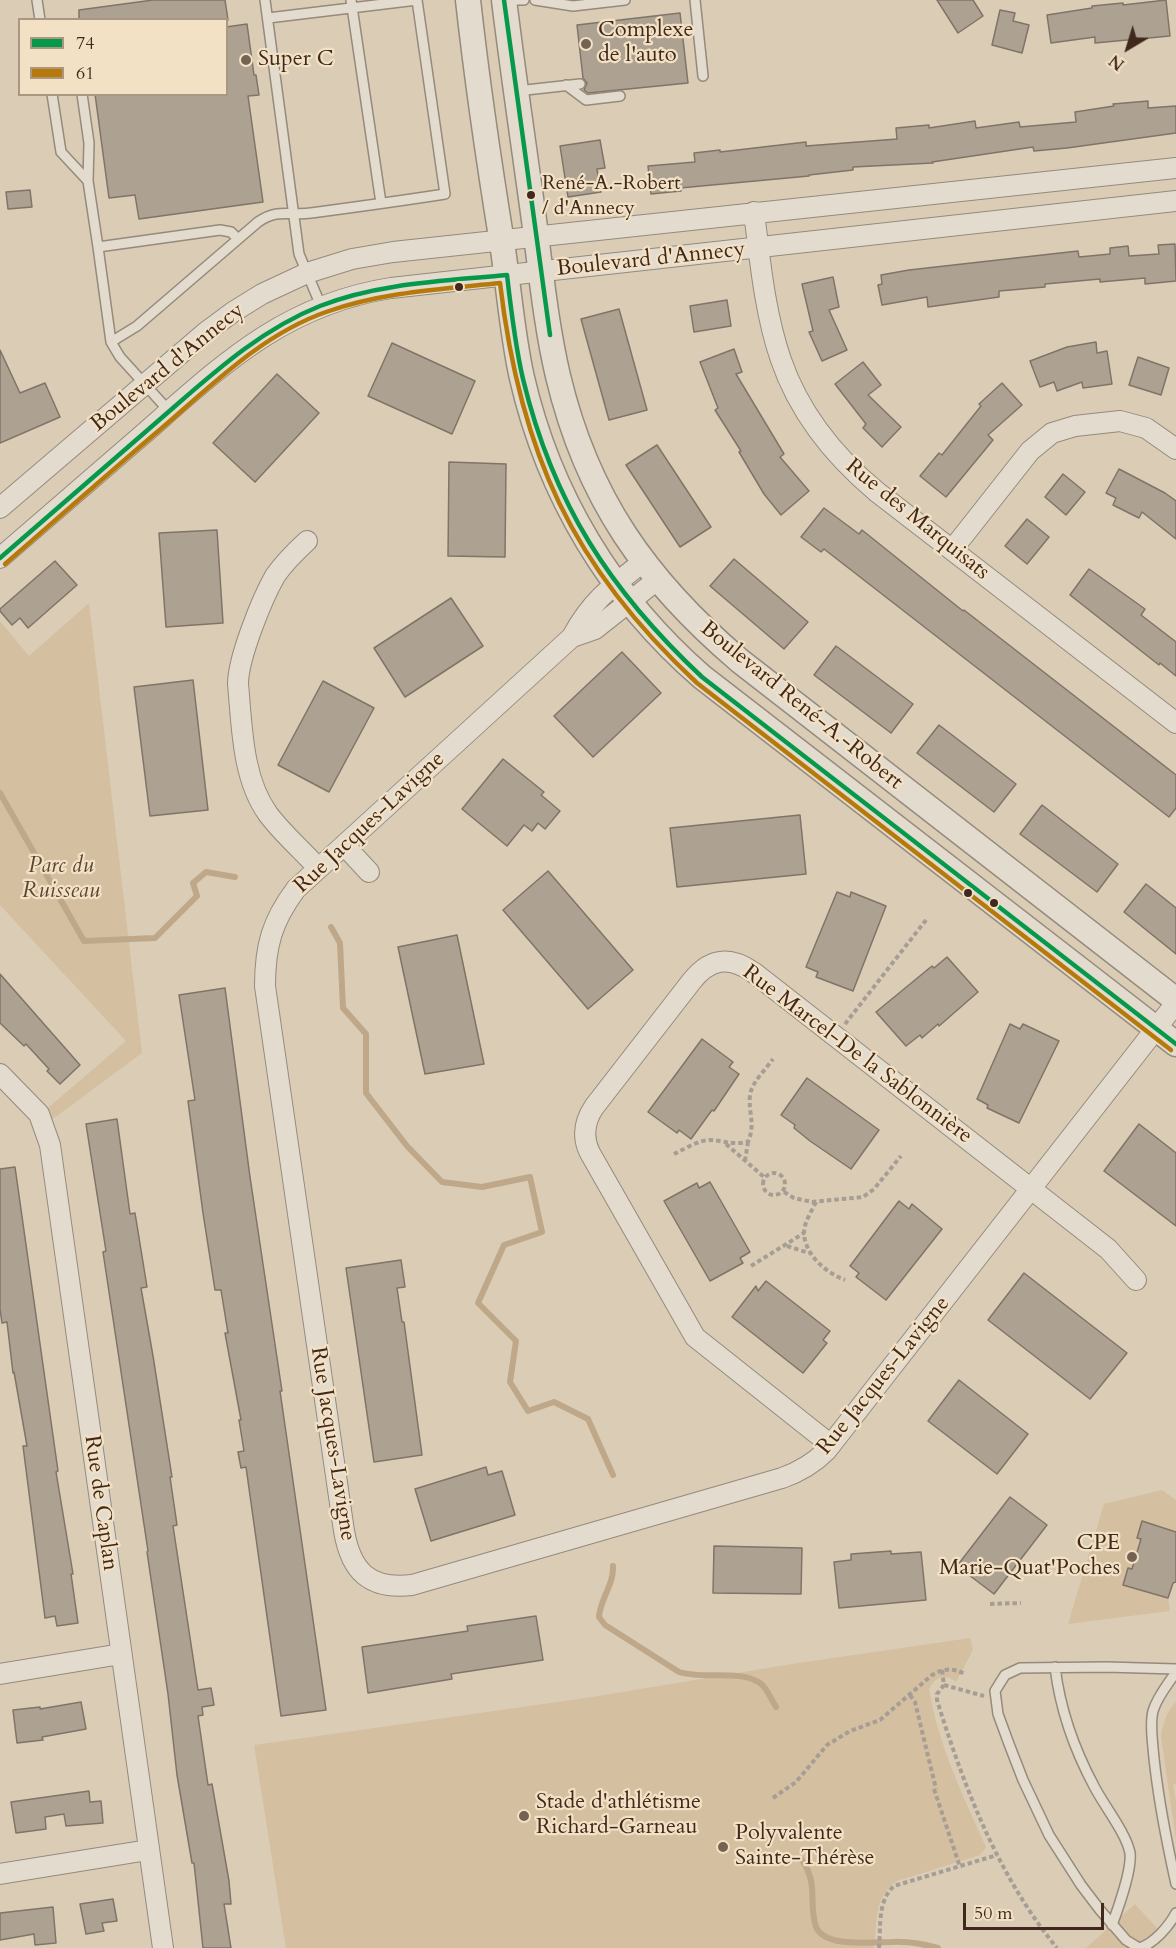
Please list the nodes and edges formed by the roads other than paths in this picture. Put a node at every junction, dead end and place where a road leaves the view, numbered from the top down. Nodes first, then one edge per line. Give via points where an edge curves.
1 (37, 0) edge
2 (266, 0) edge
3 (472, 0) edge
4 (504, 0) edge
5 (515, 0) edge
6 (524, 0) edge
7 (535, 0) edge
8 (624, 0) edge
9 (694, 0) edge
10 (352, 4) edge
11 (40, 18) edge
12 (268, 18) junction
13 (703, 76) dead end
14 (580, 84) dead end
15 (566, 86) junction
16 (516, 91) junction
17 (51, 96) edge
18 (82, 96) edge
19 (620, 96) dead end
20 (1176, 168) edge
21 (88, 181) junction
22 (1176, 201) edge
23 (381, 203) junction
24 (754, 212) junction
25 (294, 213) junction
26 (536, 236) junction
27 (238, 239) junction
28 (502, 241) junction
29 (98, 247) junction
30 (759, 248) junction
31 (541, 272) junction
32 (308, 273) junction
33 (507, 275) junction
34 (321, 306) junction
35 (111, 342) junction
36 (145, 384) junction
37 (169, 411) junction
38 (1176, 449) edge
39 (0, 508) edge
40 (307, 541) dead end
41 (952, 550) junction
42 (0, 558) edge
43 (650, 571) junction
44 (622, 593) junction
45 (1176, 723) edge
46 (344, 844) junction
47 (318, 868) junction
48 (369, 872) dead end
49 (1176, 1002) edge
50 (1156, 1029) junction
51 (1176, 1044) edge
52 (0, 1074) edge
53 (1032, 1189) junction
54 (1136, 1280) dead end
55 (831, 1445) junction
56 (121, 1654) junction
57 (1055, 1667) junction
58 (1176, 1671) edge
59 (0, 1674) edge
60 (148, 1850) junction
61 (0, 1874) edge
62 (1176, 1884) edge
63 (1176, 1913) edge
64 (1113, 1925) junction
65 (163, 1948) edge

1 - 11 lane
2 - 12 lane
3 - 28 street, Boulevard René-A.-Robert
4 - 16 street, Boulevard René-A.-Robert
5 - 6 lane
7 - 8 lane via 573,6
9 - 13 lane
10 - 12 lane
10 - 23 lane
10 - 23 lane via 417,0 445,195
12 - 25 lane
14 - 15 lane
15 - 16 lane
15 - 19 lane via 586,100
16 - 26 street, Boulevard René-A.-Robert
17 - 21 lane via 61,153
18 - 21 lane via 89,143
20 - 24 street, Boulevard d'Annecy
21 - 29 lane
22 - 30 street, Boulevard d'Annecy
23 - 25 lane
24 - 26 street, Boulevard d'Annecy
24 - 30 street, Rue des Marquisats
25 - 27 lane via 281,212 264,218
25 - 32 lane via 299,254
26 - 28 street, Boulevard d'Annecy
26 - 31 street, Boulevard René-A.-Robert
27 - 29 lane via 231,232 220,230
27 - 35 lane via 137,326
28 - 32 street, Boulevard d'Annecy via 368,256
28 - 33 street, Boulevard René-A.-Robert
29 - 35 lane
30 - 31 street, Boulevard d'Annecy
30 - 41 street, Rue des Marquisats via 777,347 802,404 849,466
31 - 33 street, Boulevard d'Annecy
31 - 43 street, Boulevard René-A.-Robert via 555,360 570,419 598,488
32 - 34 lane
32 - 36 street, Boulevard d'Annecy via 233,312
33 - 34 street, Boulevard d'Annecy via 374,291
33 - 44 street, Boulevard René-A.-Robert via 522,378 540,439 568,507
34 - 37 street, Boulevard d'Annecy via 256,340
35 - 36 lane
36 - 37 lane
36 - 39 street, Boulevard d'Annecy
37 - 42 street, Boulevard d'Annecy
38 - 41 street via 1146,428 1120,421 1052,433 1030,451
40 - 47 street via 286,561 270,585 245,650 238,684 248,766 256,791 267,813
41 - 45 street, Rue des Marquisats
43 - 44 street, Rue Jacques-Lavigne
43 - 49 street, Boulevard René-A.-Robert via 705,631 740,662
44 - 46 street, Rue Jacques-Lavigne via 584,615 572,637
44 - 50 street, Boulevard René-A.-Robert via 662,640 702,677
46 - 47 street, Rue Jacques-Lavigne
46 - 48 street
47 - 55 street, Rue Jacques-Lavigne via 296,889 273,927 265,986 344,1531 348,1552 357,1567 383,1584 412,1585 782,1478 803,1469
49 - 50 street, Rue Jacques-Lavigne
50 - 51 street, Boulevard René-A.-Robert
50 - 53 street, Rue Jacques-Lavigne
52 - 56 street, Rue de Caplan via 39,1114 50,1145
53 - 54 street, Rue Marcel-De la Sablonnière via 1116,1256
53 - 55 street, Rue Jacques-Lavigne
53 - 55 street, Rue Marcel-De la Sablonnière via 744,966 722,962 708,965 691,982 594,1107 585,1134 590,1153 691,1332
56 - 59 street
56 - 60 street, Rue de Caplan
57 - 58 lane
57 - 64 lane via 1063,1710 1075,1742 1130,1854
57 - 64 lane via 1012,1671 995,1691 998,1714 1049,1835
58 - 62 lane via 1156,1701 1152,1728 1163,1820
60 - 61 street
60 - 65 street, Rue de Caplan
63 - 64 lane via 1151,1941 1139,1948

